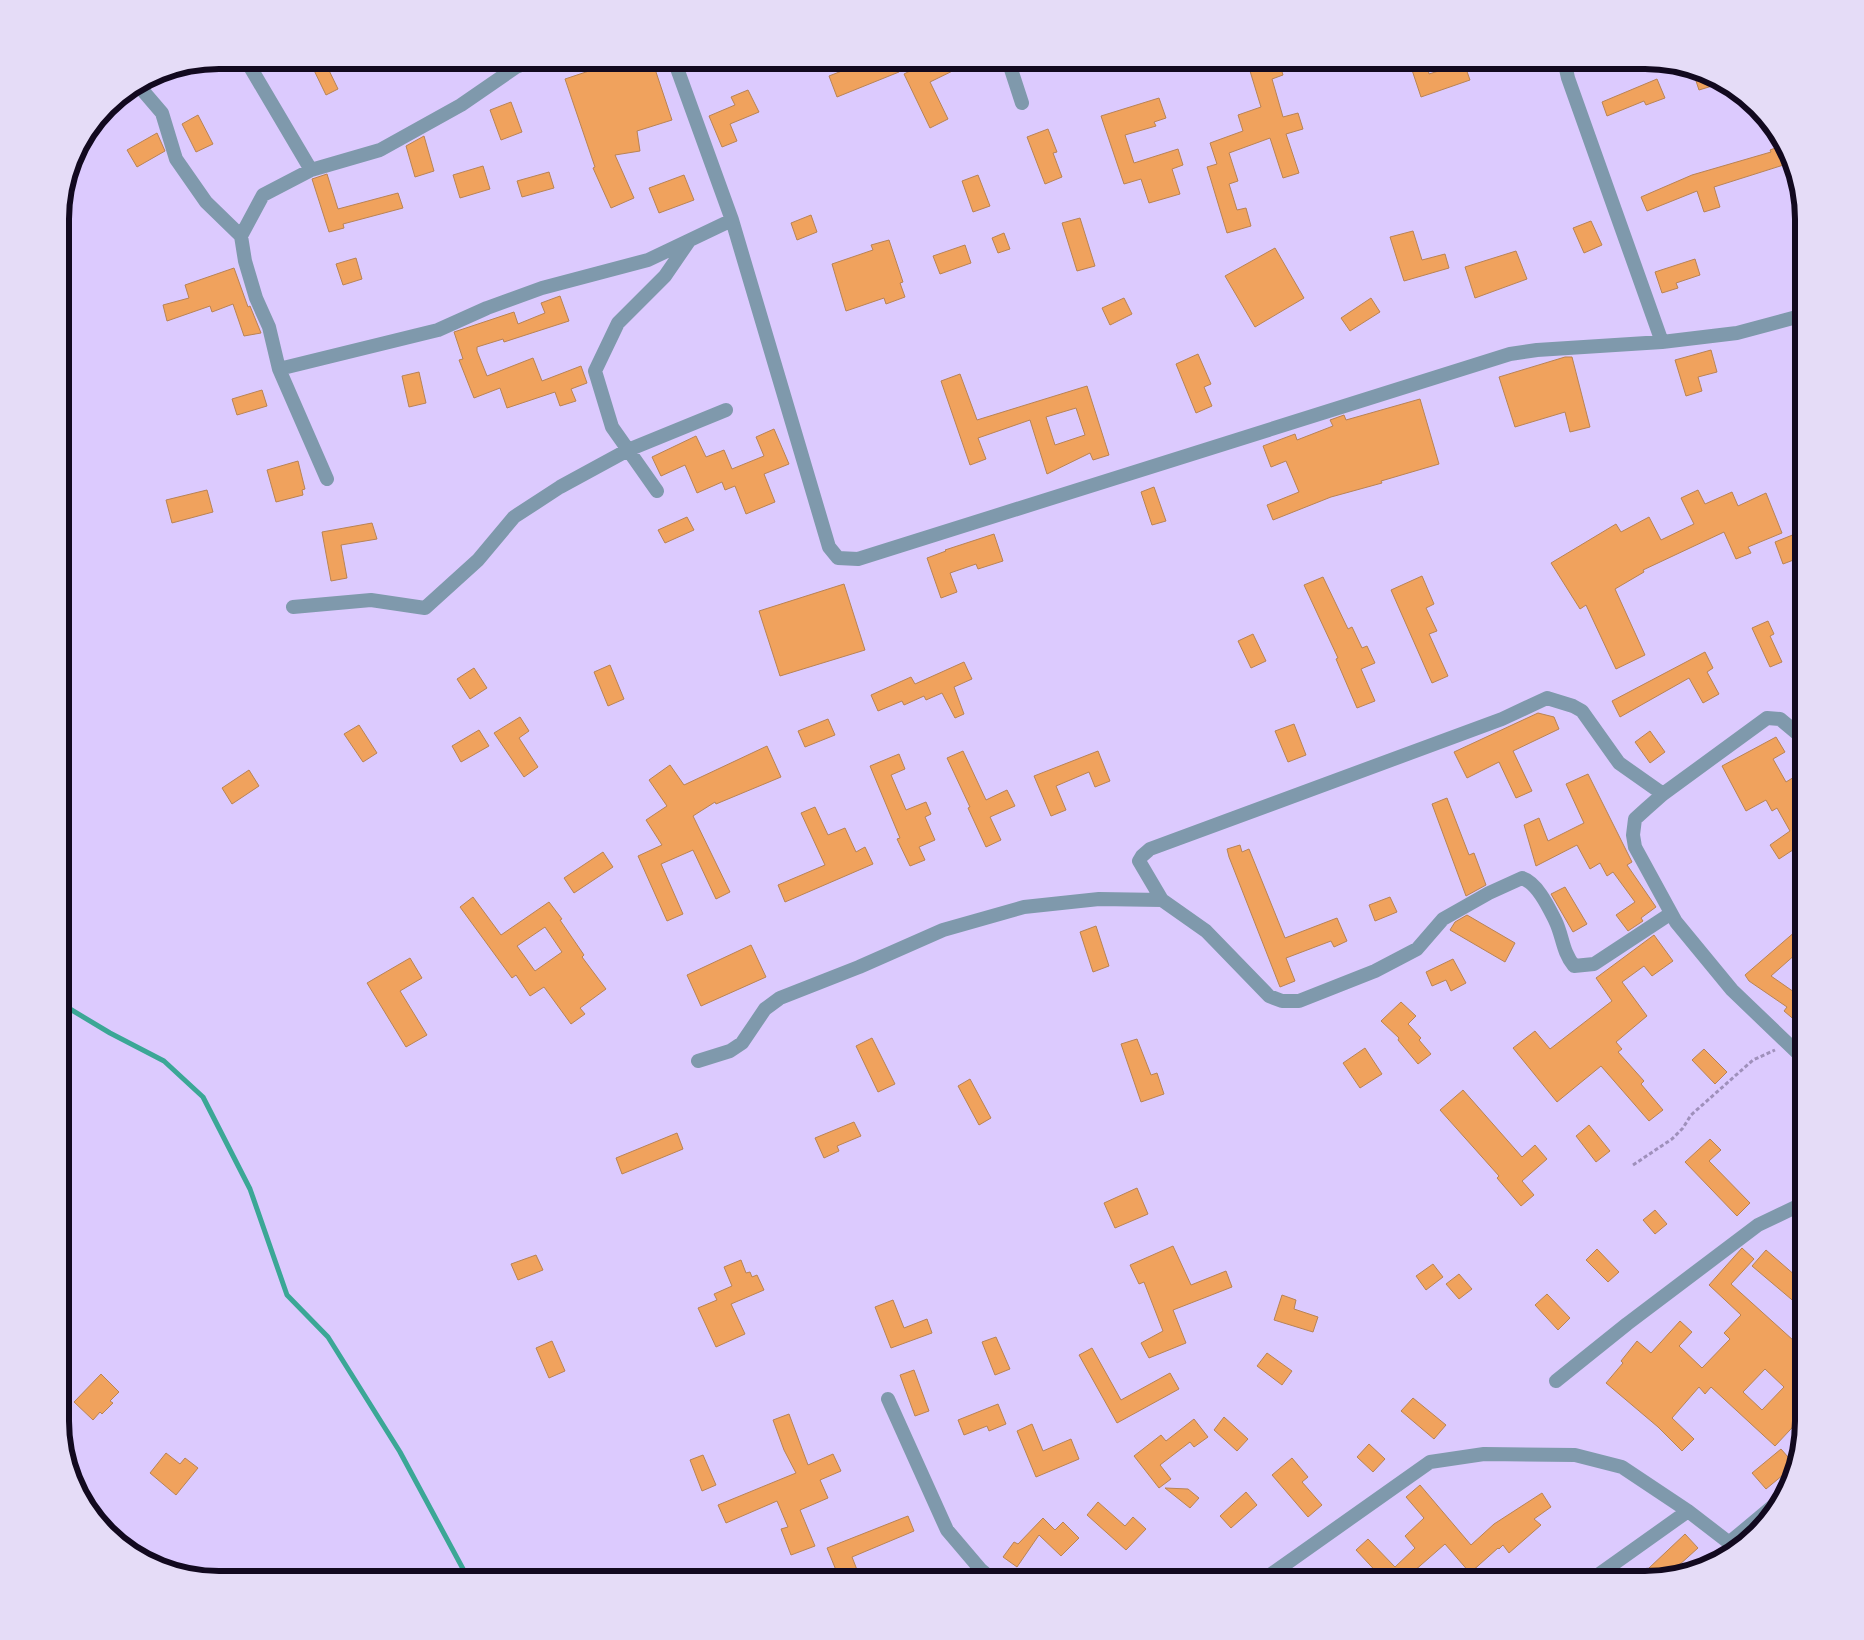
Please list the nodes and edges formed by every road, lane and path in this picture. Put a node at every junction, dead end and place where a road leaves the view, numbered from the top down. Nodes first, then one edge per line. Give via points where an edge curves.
1 (251, 69) edge
2 (513, 69) edge
3 (677, 69) edge
4 (1011, 69) edge
5 (1566, 69) edge
6 (142, 90) edge
7 (1022, 102) dead end
8 (311, 170) junction
9 (732, 220) junction
10 (241, 236) junction
11 (690, 240) junction
12 (1795, 317) edge
13 (1662, 342) junction
14 (279, 369) junction
15 (726, 410) dead end
16 (628, 450) junction
17 (327, 479) dead end
18 (657, 491) dead end
19 (293, 607) dead end
20 (1795, 732) edge
21 (1663, 794) junction
22 (1162, 900) junction
23 (1670, 914) junction
24 (1793, 1047) joint
25 (698, 1061) dead end
26 (1633, 1165) dead end
27 (1795, 1207) edge
28 (1556, 1381) dead end
29 (888, 1399) dead end
30 (1688, 1511) junction
31 (1731, 1544) edge
32 (982, 1571) edge
33 (1277, 1571) edge
34 (1603, 1571) edge

1 - 8 street
2 - 8 street via 460,105 380,150
3 - 9 street
4 - 7 street
5 - 13 street
6 - 10 street via 162,113 176,159 206,202
8 - 10 street via 263,196
9 - 11 street
9 - 13 street via 829,547 838,558 858,559 1510,354
10 - 14 street via 245,261 256,298 270,327
11 - 14 street via 648,260 542,288 438,330
11 - 16 street via 665,276 618,323 595,371 612,427
12 - 13 street via 1737,333
14 - 17 street
15 - 16 street
16 - 18 street
16 - 19 street via 560,487 514,517 478,560 425,608 371,600
20 - 21 street via 1780,719 1767,718
21 - 22 street via 1619,764 1582,711 1547,698 1502,719 1150,849 1139,861
21 - 23 street via 1635,819 1633,835 1635,847
22 - 23 street via 1206,931 1269,996 1282,1001 1299,1001 1375,971 1417,949 1443,919 1522,878 1534,885 1555,921 1566,956 1574,966 1594,964
22 - 25 street via 1099,899 1024,907 943,930 780,998 764,1010 742,1043 730,1051
23 - 24 street via 1732,990
24 - 26 path via 1771,1051 1753,1060 1691,1115 1672,1139
27 - 28 street via 1758,1225
29 - 32 street via 947,1530
30 - 31 street
30 - 33 street via 1622,1467 1575,1455 1484,1454 1430,1462
30 - 34 street

